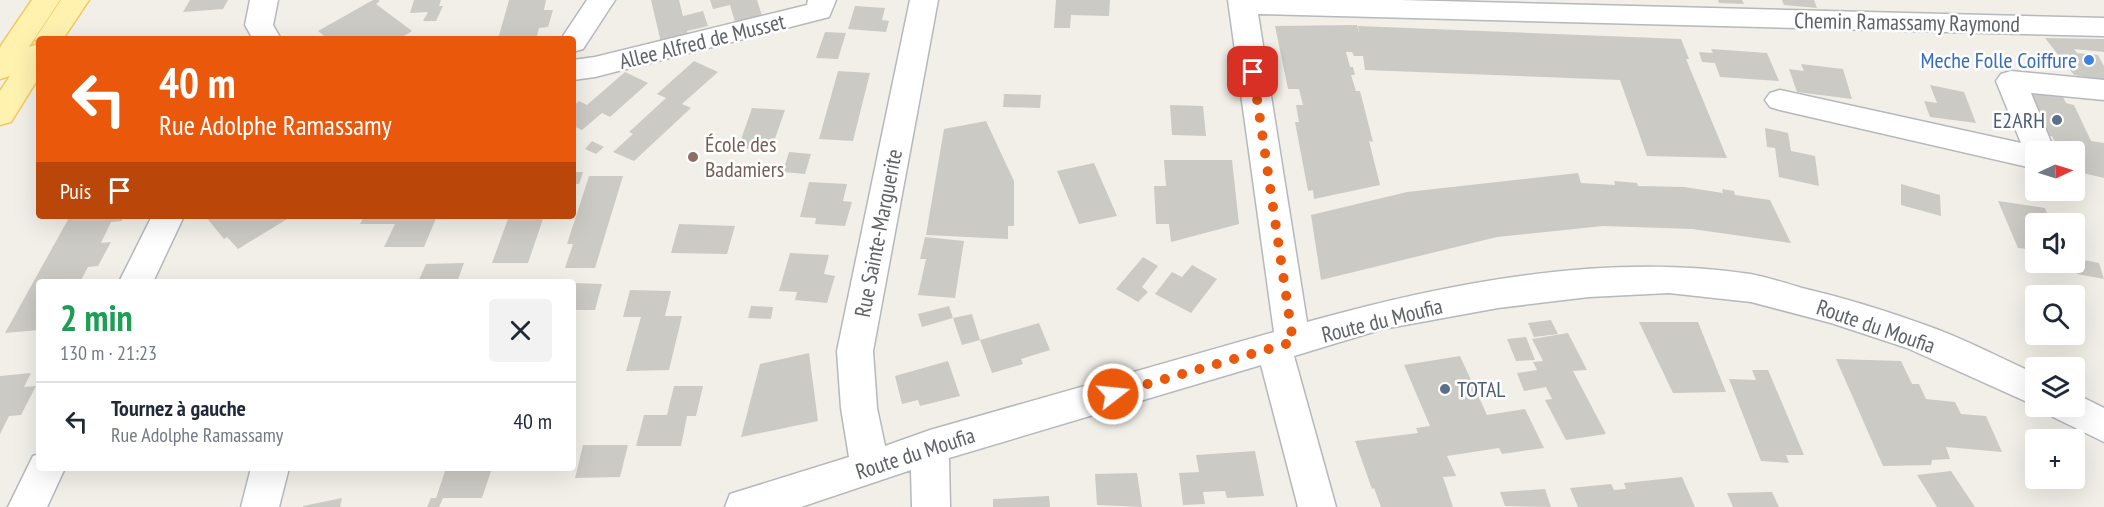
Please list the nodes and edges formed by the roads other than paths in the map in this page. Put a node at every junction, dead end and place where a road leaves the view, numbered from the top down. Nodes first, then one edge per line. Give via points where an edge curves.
1 (46, 0) edge
2 (75, 0) edge
3 (264, 0) edge
4 (602, 0) edge
5 (822, 0) edge
6 (924, 0) edge
7 (1242, 2) edge
8 (2104, 27) edge
9 (51, 36) edge
10 (265, 36) edge
11 (576, 38) edge
12 (36, 59) edge
13 (0, 69) edge
14 (576, 70) edge
15 (2104, 90) edge
16 (1780, 100) dead end
17 (0, 114) edge
18 (2036, 141) edge
19 (2025, 156) edge
20 (167, 219) edge
21 (137, 279) edge
22 (1284, 345) junction
23 (2025, 385) edge
24 (2085, 404) edge
25 (2104, 410) edge
26 (2085, 416) edge
27 (2104, 426) edge
28 (930, 447) junction
29 (870, 468) junction
30 (45, 471) edge
31 (269, 471) edge
32 (27, 507) edge
33 (260, 507) edge
34 (744, 507) edge
35 (931, 507) edge
36 (1317, 507) edge

1 - 13 main road
2 - 9 main road
3 - 10 street via 259,25
4 - 11 street
5 - 14 street, Allee Alfred de Musset via 819,11 782,22
6 - 29 street, Rue Sainte-Marguerite via 855,351 859,408
7 - 8 street, Chemin Ramassamy Raymond
7 - 22 street
12 - 17 main road
15 - 18 street via 2011,81
16 - 19 street
20 - 21 street
22 - 23 street, Route du Moufia via 1383,315 1498,294 1669,280 1750,288 1832,309 1918,336
22 - 28 street, Route du Moufia
22 - 36 street
24 - 25 street
26 - 27 street
28 - 29 street, Route du Moufia
28 - 35 street
29 - 34 street, Route du Moufia
30 - 32 street
31 - 33 street

